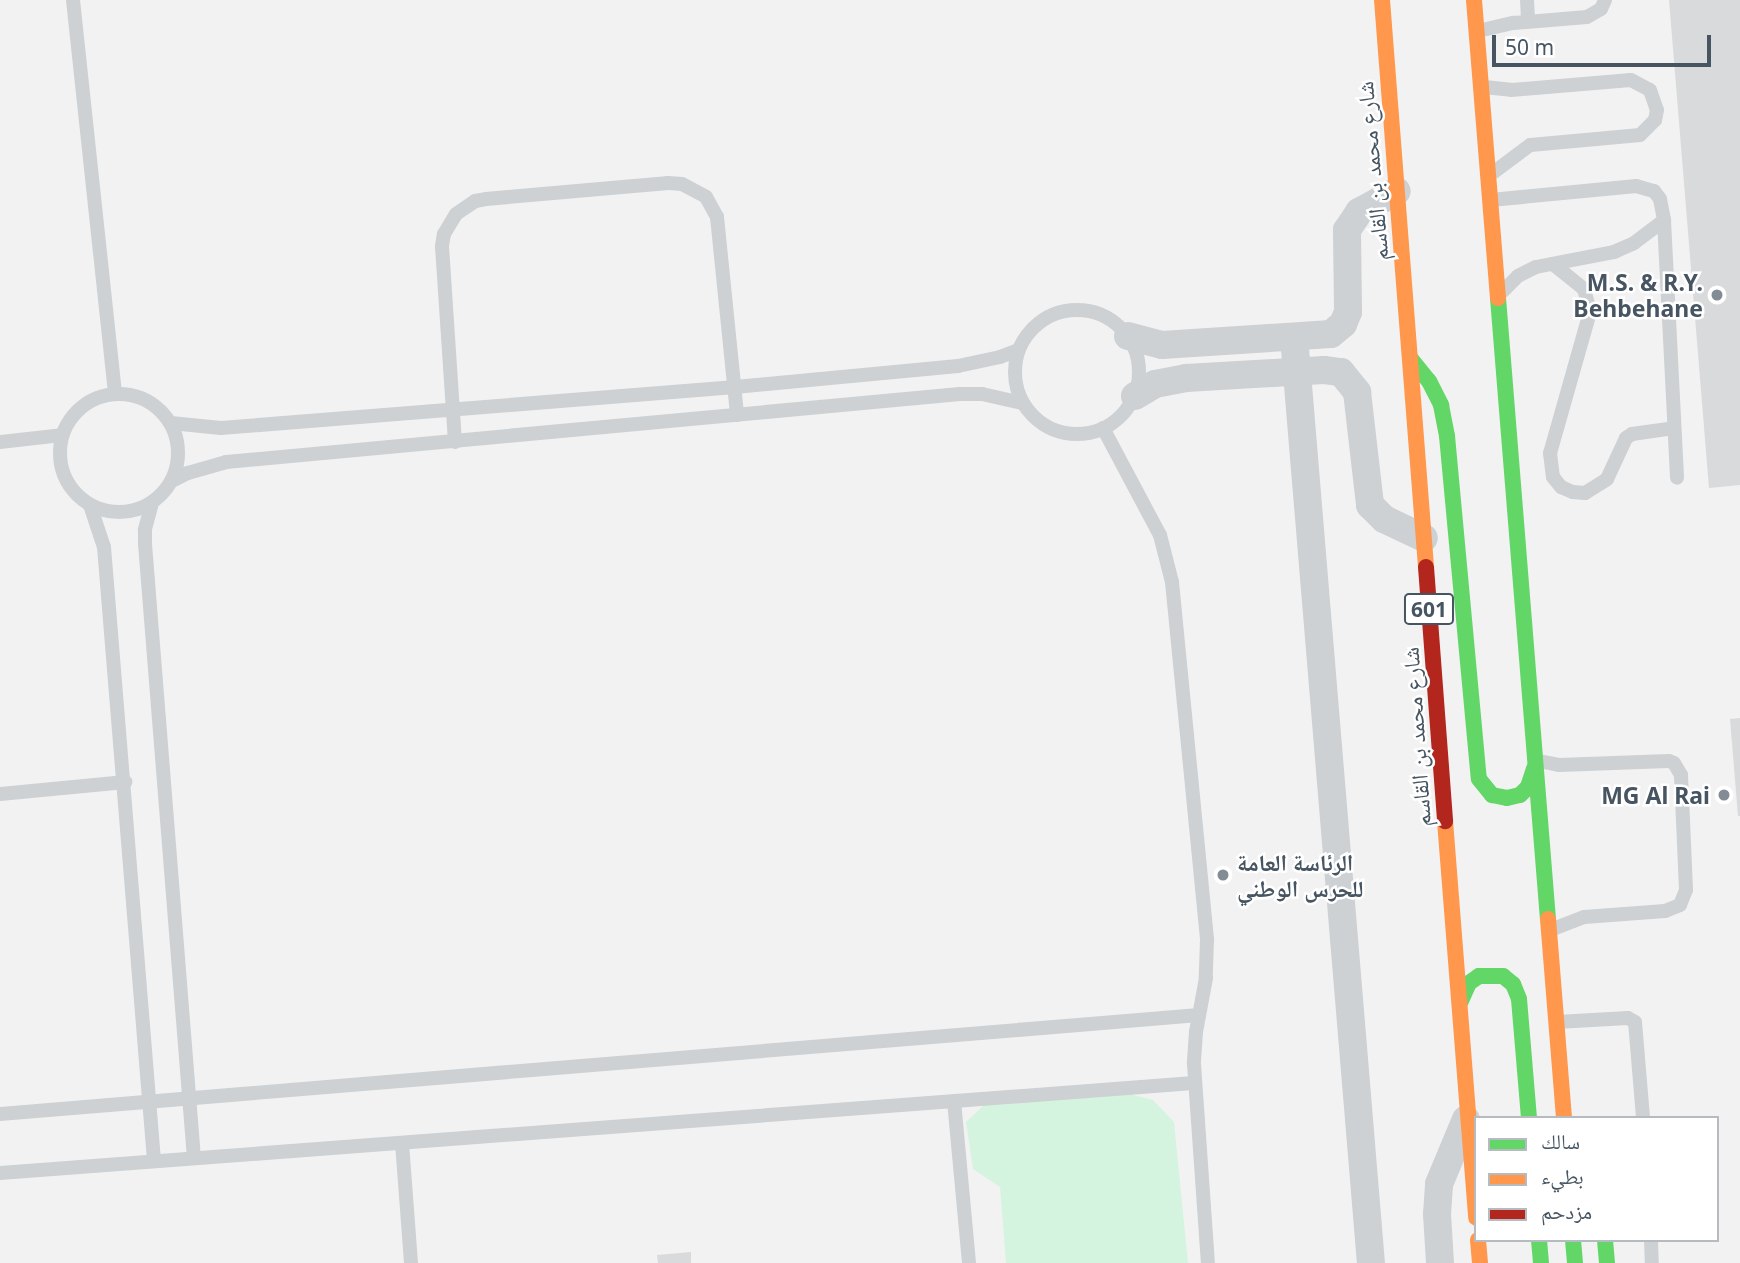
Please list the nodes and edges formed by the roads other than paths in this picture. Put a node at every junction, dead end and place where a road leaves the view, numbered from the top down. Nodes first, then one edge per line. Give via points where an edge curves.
1 (73, 0) edge
2 (1382, 0) edge
3 (1474, 0) edge
4 (1527, 0) edge
5 (1605, 0) edge
6 (1528, 21) junction
7 (1476, 32) junction
8 (1480, 85) junction
9 (1488, 177) junction
10 (1396, 191) junction
11 (1489, 200) junction
12 (1664, 220) junction
13 (1553, 264) junction
14 (1497, 299) junction
15 (1128, 336) junction
16 (1294, 337) junction
17 (1018, 349) junction
18 (1410, 357) junction
19 (1297, 372) junction
20 (734, 387) junction
21 (115, 394) junction
22 (1135, 396) junction
23 (1022, 403) junction
24 (453, 409) junction
25 (737, 415) junction
26 (170, 423) junction
27 (1103, 428) junction
28 (1674, 428) junction
29 (62, 435) junction
30 (0, 442) edge
31 (455, 442) junction
32 (1677, 478) dead end
33 (172, 481) junction
34 (152, 503) junction
35 (90, 505) junction
36 (1424, 538) junction
37 (1533, 764) junction
38 (125, 782) junction
39 (0, 794) edge
40 (1548, 931) junction
41 (1460, 1003) junction
42 (1199, 1015) junction
43 (1556, 1022) junction
44 (1195, 1083) junction
45 (190, 1098) junction
46 (149, 1101) junction
47 (954, 1101) junction
48 (0, 1114) edge
49 (1565, 1115) edge
50 (1529, 1116) edge
51 (1643, 1116) edge
52 (1466, 1119) junction
53 (402, 1143) junction
54 (194, 1158) junction
55 (154, 1161) junction
56 (0, 1173) edge
57 (1474, 1198) edge
58 (1478, 1242) edge
59 (1539, 1242) edge
60 (1573, 1242) edge
61 (1605, 1242) edge
62 (1651, 1242) edge
63 (411, 1263) edge
64 (969, 1263) edge
65 (1208, 1263) edge
66 (1371, 1263) edge
67 (1440, 1263) edge
68 (1480, 1263) edge
69 (1541, 1263) edge
70 (1575, 1263) edge
71 (1607, 1263) edge
72 (1652, 1263) edge

1 - 21 lane
2 - 10 main road, شارع محمد بن القاسم / 601
3 - 7 main road
4 - 6 lane
5 - 6 lane via 1601,9 1587,17
6 - 7 lane
7 - 8 main road
8 - 9 main road
8 - 9 lane via 1511,90 1631,80 1650,90 1657,110 1655,120 1640,135 1530,145
9 - 11 main road
10 - 16 street via 1359,212 1347,230 1348,312 1343,324 1331,334
10 - 18 main road, شارع محمد بن القاسم / 601
11 - 12 lane via 1646,187 1660,199
11 - 14 main road
12 - 13 lane via 1614,252
12 - 28 lane
13 - 14 lane via 1518,276
13 - 28 lane via 1584,289 1590,312 1550,453 1553,477 1561,487 1585,493 1607,479 1626,438
14 - 37 main road
15 - 16 street via 1162,345
15 - 17 lane via 1106,317 1062,311 1035,325
15 - 22 lane via 1138,359
16 - 19 street
17 - 20 lane via 958,366
17 - 23 lane via 1014,376
18 - 36 main road, شارع محمد بن القاسم / 601
18 - 37 main road via 1441,405 1447,436 1479,779 1492,795 1507,799 1528,787
19 - 22 street via 1167,380
19 - 36 street via 1333,370 1353,384 1370,505 1384,519
19 - 66 street
20 - 24 lane
20 - 24 lane via 718,217 706,197 668,183 486,199 456,214 442,246
20 - 25 lane
21 - 26 lane via 147,401
21 - 29 lane via 82,407
22 - 27 lane via 1127,409
23 - 25 lane via 960,394
23 - 27 lane via 1044,425 1058,431 1088,433
24 - 26 lane via 221,428
24 - 31 lane
25 - 31 lane
26 - 33 lane via 179,452
27 - 42 lane via 1160,535 1172,582 1207,940
28 - 32 lane
29 - 30 lane
29 - 35 lane via 59,451 64,475
31 - 33 lane via 226,462
33 - 34 lane
34 - 35 lane via 121,513
34 - 45 lane via 145,544
35 - 38 lane via 104,547
36 - 41 main road, شارع محمد بن القاسم / 601
37 - 40 main road
37 - 40 lane via 1668,761 1681,775 1686,890 1680,905 1665,911 1584,917
38 - 39 lane
38 - 46 lane
40 - 43 main road
41 - 50 main road via 1469,983 1479,975 1503,975 1513,984 1519,999
41 - 52 main road, شارع محمد بن القاسم / 601
42 - 44 lane
42 - 45 lane
43 - 49 main road
43 - 51 lane via 1628,1018 1635,1022
44 - 47 lane
44 - 65 lane
45 - 46 lane
45 - 54 lane
46 - 48 lane
46 - 55 lane
47 - 53 lane
47 - 64 lane
52 - 57 main road, شارع محمد بن القاسم / 601
52 - 67 street via 1438,1191
53 - 54 lane
53 - 63 lane
54 - 55 lane
55 - 56 lane
58 - 68 main road
59 - 69 main road
60 - 70 main road
61 - 71 main road
62 - 72 lane

